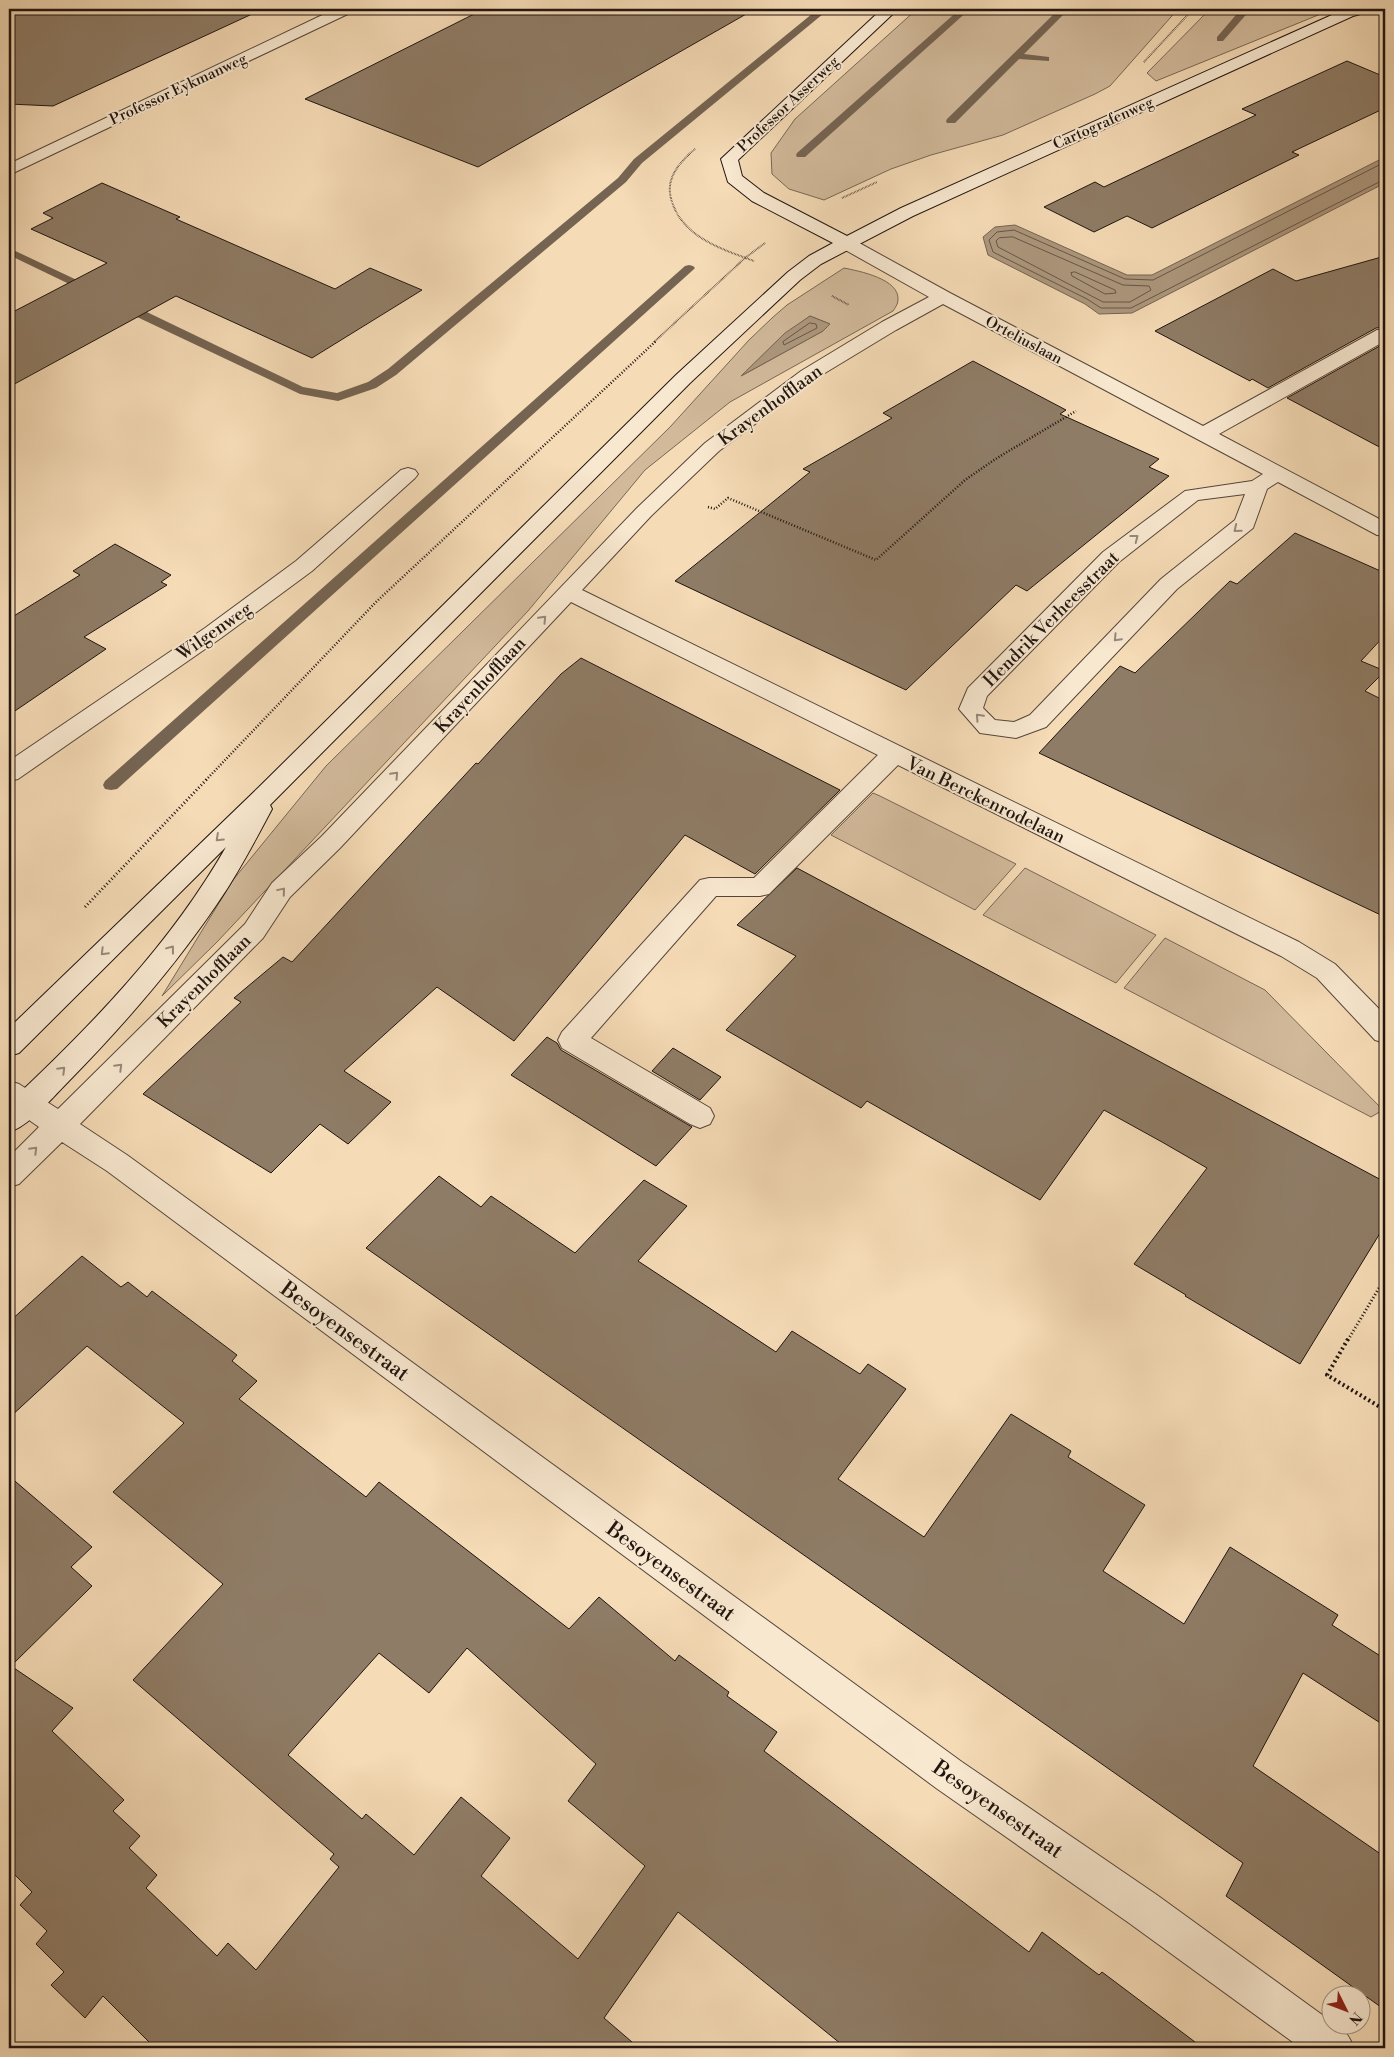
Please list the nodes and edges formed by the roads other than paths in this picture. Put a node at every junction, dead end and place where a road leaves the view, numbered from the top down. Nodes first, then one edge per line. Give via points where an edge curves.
1 (347, 9) edge
2 (890, 9) edge
3 (1363, 9) edge
4 (9, 170) edge
5 (846, 243) junction
6 (943, 297) junction
7 (1384, 334) edge
8 (1204, 434) junction
9 (1278, 473) junction
10 (408, 474) dead end
11 (1258, 486) junction
12 (1385, 530) edge
13 (568, 592) junction
14 (894, 754) junction
15 (9, 773) edge
16 (268, 793) junction
17 (1385, 1032) edge
18 (9, 1045) edge
19 (15, 1106) edge
20 (700, 1116) dead end
21 (59, 1125) junction
22 (9, 1175) edge
23 (1334, 2048) edge

1 - 4 street, Professor Eykmanweg
2 - 5 street, Professor Asserweg via 730,159 734,178 758,196
3 - 5 street, Cartografenweg via 916,208
5 - 6 street, Orteliuslaan
5 - 16 street via 794,276 683,379
6 - 8 street, Orteliuslaan
6 - 13 street, Krayenhofflaan via 808,375 712,447
7 - 8 street
8 - 9 street, Orteliuslaan
9 - 11 street, Hendrik Verheesstraat
9 - 12 street, Orteliuslaan
10 - 15 street, Wilgenweg via 296,572
11 -> 11 street, Hendrik Verheesstraat via 1245,523 1169,584 1038,721 1016,730 988,727 971,708 976,693 1119,551 1192,495
13 - 14 street, Van Berckenrodelaan
21 -> 13 street, Krayenhofflaan via 254,931 281,890 331,842
14 - 17 street, Van Berckenrodelaan via 1290,948 1326,972
14 - 20 street via 760,887 709,887 572,1040
16 -> 18 street
19 -> 16 street via 104,1028 154,971 202,907 242,844
19 - 21 street, Besoyensestraat
22 -> 21 street, Krayenhofflaan
21 - 23 street, Besoyensestraat via 117,1163 948,1776 1143,1909

